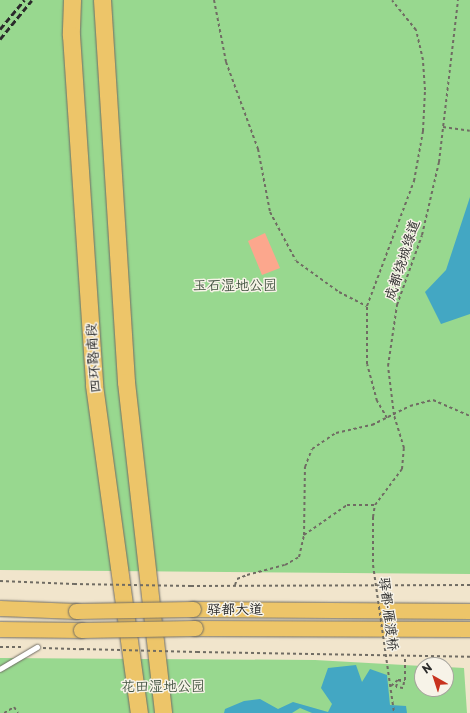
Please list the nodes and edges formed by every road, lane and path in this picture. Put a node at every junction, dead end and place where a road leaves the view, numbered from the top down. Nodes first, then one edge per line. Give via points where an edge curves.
1 (72, 0) edge
2 (102, 0) edge
3 (214, 0) edge
4 (392, 0) edge
5 (458, 0) edge
6 (443, 127) junction
7 (470, 131) edge
8 (367, 306) junction
9 (394, 415) junction
10 (470, 416) edge
11 (388, 418) junction
12 (375, 505) junction
13 (373, 517) joint
14 (304, 534) junction
15 (0, 581) edge
16 (470, 585) edge
17 (235, 586) junction
18 (0, 608) edge
19 (470, 611) edge
20 (0, 629) edge
21 (470, 629) edge
22 (37, 647) dead end
23 (81, 649) dead end
24 (405, 657) junction
25 (470, 657) edge
26 (0, 669) edge
27 (390, 686) junction
28 (4, 713) edge
29 (18, 713) edge
30 (139, 713) edge
31 (163, 713) edge
32 (394, 713) edge

1 - 30 highway, 四环路南段 via 71,35 94,385
2 - 31 highway via 126,382
3 - 8 path via 226,62 258,150 270,212 296,261 339,292
4 - 8 path via 416,30 423,60 424,131 414,181
5 - 6 path, 成都绕城绿道
6 - 7 path
6 - 9 path, 成都绕城绿道 via 439,162 422,235 397,305 388,366
8 - 11 path via 367,364 377,401
9 - 10 path via 410,406 433,400
9 - 11 path
9 - 12 path, 成都绕城绿道 via 404,448 402,469
11 - 14 path via 336,433 312,449 305,466
12 - 13 path, 成都绕城绿道
12 - 14 path via 347,505
13 - 27 path, 驿都·雁渡桥, bridge via 373,565
14 - 17 path via 299,557 285,565 237,579
15 - 17 path, bridge
16 - 17 path
18 - 19 main road, 驿都大道, bridge via 76,611
20 - 21 main road, 驿都大道, bridge
22 - 26 lane
23 - 24 path, bridge
24 - 25 path
24 - 27 path, bridge via 404,680 398,680 396,687 403,688 404,682 398,680
27 - 32 path, 驿都·雁渡桥, bridge
28 - 29 path via 14,707

